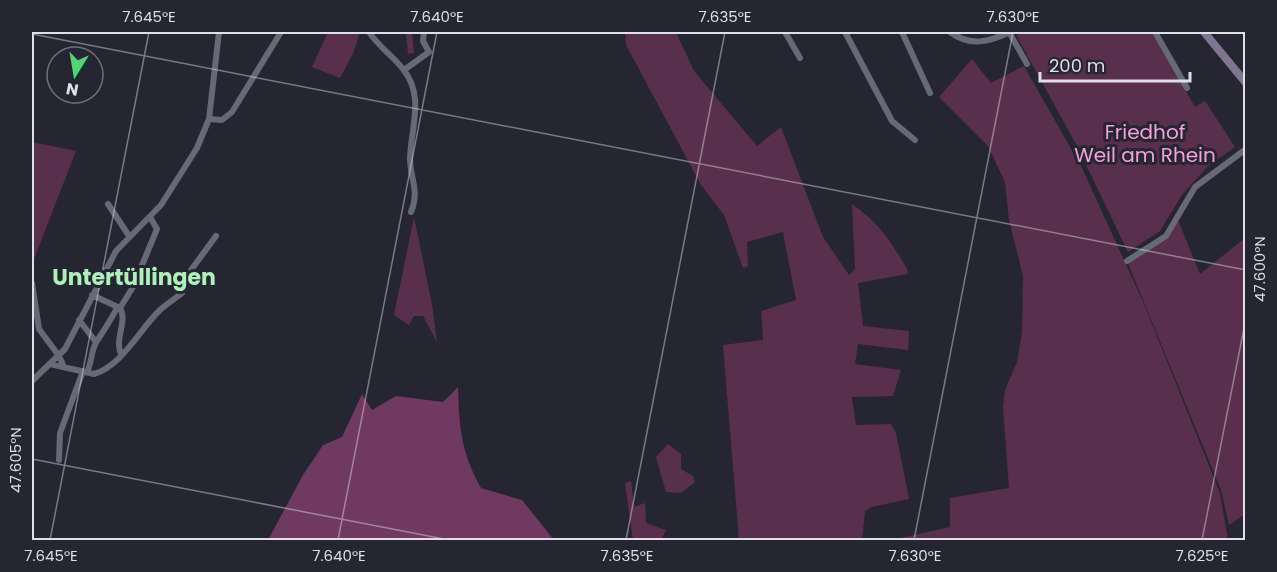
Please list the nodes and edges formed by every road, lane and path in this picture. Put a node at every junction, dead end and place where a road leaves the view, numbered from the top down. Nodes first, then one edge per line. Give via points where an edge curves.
1 (219, 32) edge
2 (281, 32) edge
3 (369, 32) edge
4 (424, 32) edge
5 (785, 32) edge
6 (845, 32) edge
7 (902, 32) edge
8 (950, 32) edge
9 (1009, 32) edge
10 (1155, 32) edge
11 (1204, 32) edge
12 (800, 58) dead end
13 (1027, 64) dead end
14 (404, 70) junction
15 (1245, 83) edge
16 (1187, 88) dead end
17 (930, 93) dead end
18 (209, 119) junction
19 (915, 140) dead end
20 (1245, 149) edge
21 (108, 204) dead end
22 (411, 212) dead end
23 (150, 217) junction
24 (129, 236) junction
25 (216, 236) dead end
26 (1127, 261) dead end
27 (32, 283) edge
28 (92, 295) junction
29 (118, 308) junction
30 (79, 320) junction
31 (96, 342) junction
32 (121, 354) junction
33 (59, 356) junction
34 (50, 364) junction
35 (64, 367) junction
36 (85, 372) junction
37 (32, 381) edge
38 (59, 460) dead end

1 - 18 street
2 - 18 street via 232,112 222,120
3 - 14 street
4 - 14 street via 423,41 429,52
5 - 12 street
6 - 19 street via 892,121
7 - 17 street
8 - 9 street via 978,42
9 - 13 street
10 - 16 street
11 - 15 street
14 - 22 street via 416,103 410,155 417,198
18 - 23 street via 189,163 169,196
20 - 26 street via 1195,187 1166,236
21 - 24 street
23 - 24 street
23 - 29 street via 157,229 133,287
24 - 28 street via 116,251
25 - 32 street via 183,281 182,293 159,310
27 - 33 street via 39,328
28 - 29 street
28 - 30 street
29 - 31 street
29 - 32 street via 123,315 118,343
30 - 31 street
30 - 33 street
31 - 36 street via 93,361
32 - 36 street via 98,374
33 - 34 street
33 - 35 street
34 - 35 street
34 - 37 street
35 - 36 street
36 - 38 street via 60,433

